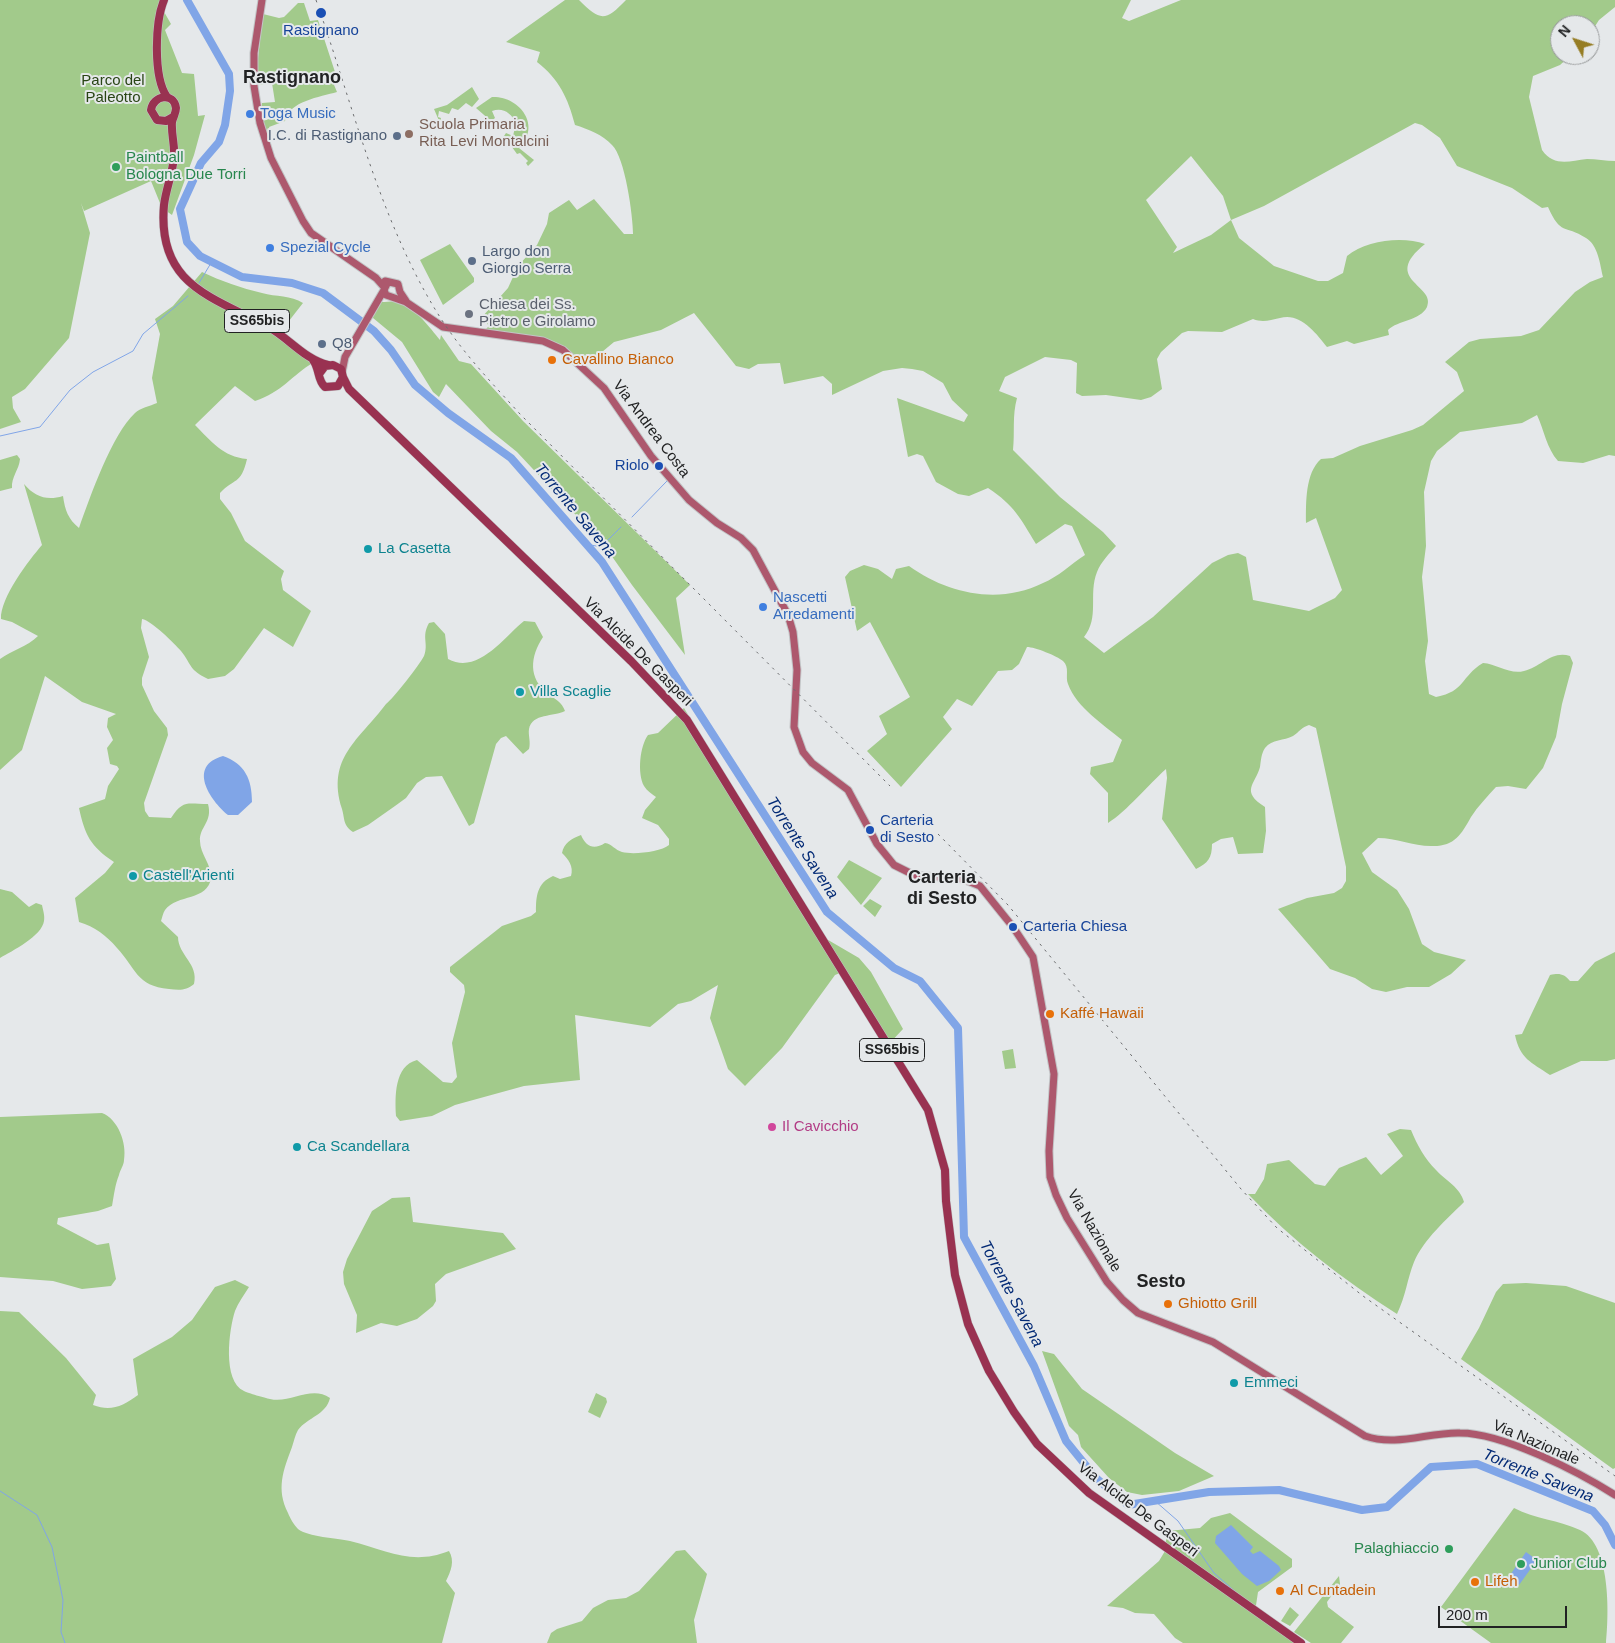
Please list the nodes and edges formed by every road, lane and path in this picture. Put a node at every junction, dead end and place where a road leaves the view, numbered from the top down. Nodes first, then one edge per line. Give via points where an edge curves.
1 (164, 0) edge
2 (262, 0) edge
3 (162, 86) junction
4 (167, 97) junction
5 (157, 99) junction
6 (173, 117) junction
7 (162, 121) junction
8 (172, 134) junction
9 (385, 286) junction
10 (395, 295) junction
11 (377, 301) junction
12 (345, 357) junction
13 (313, 360) junction
14 (330, 365) junction
15 (319, 374) junction
16 (342, 374) junction
17 (338, 386) junction
18 (349, 389) junction
19 (848, 790) joint
20 (1615, 1495) edge
21 (1301, 1643) edge

1 - 3 main road via 156,38
2 - 9 main road via 254,53 254,86 260,123 271,158 311,233
3 - 4 main road
3 - 5 main road
4 - 5 main road
4 - 6 main road via 175,105
5 - 7 main road via 152,106 152,114
6 - 7 main road
6 - 8 main road, SS65bis
7 - 8 main road
8 - 13 main road, SS65bis via 175,155 164,204 168,252 194,287 272,329
9 - 10 main road
9 - 10 main road via 397,282
9 - 11 main road
10 - 11 main road
10 - 19 main road, Via Andrea Costa via 443,328 543,341 563,350 604,388 650,456 689,500 753,550 788,615 792,632 797,670 794,712 798,742 810,760
11 - 12 main road
12 - 14 main road
12 - 16 main road
13 - 14 main road
13 - 15 main road, SS65bis
14 - 15 main road
14 - 16 main road, SS65bis
15 - 17 main road, SS65bis via 325,387
16 - 17 main road
16 - 18 main road, Via Alcide De Gasperi / SS65bis
17 - 18 main road, Via Alcide De Gasperi / SS65bis
18 - 21 main road, Via Alcide De Gasperi / SS65bis via 654,684 687,720 928,1110 945,1170 955,1274 968,1324 989,1371 1032,1436 1089,1493
19 - 20 main road, Via Nazionale via 877,844 894,865 914,875 958,878 974,883 990,896 1030,951 1054,1074 1050,1176 1067,1218 1091,1259 1123,1300 1145,1316 1226,1349 1365,1436 1390,1441 1454,1433 1496,1438

